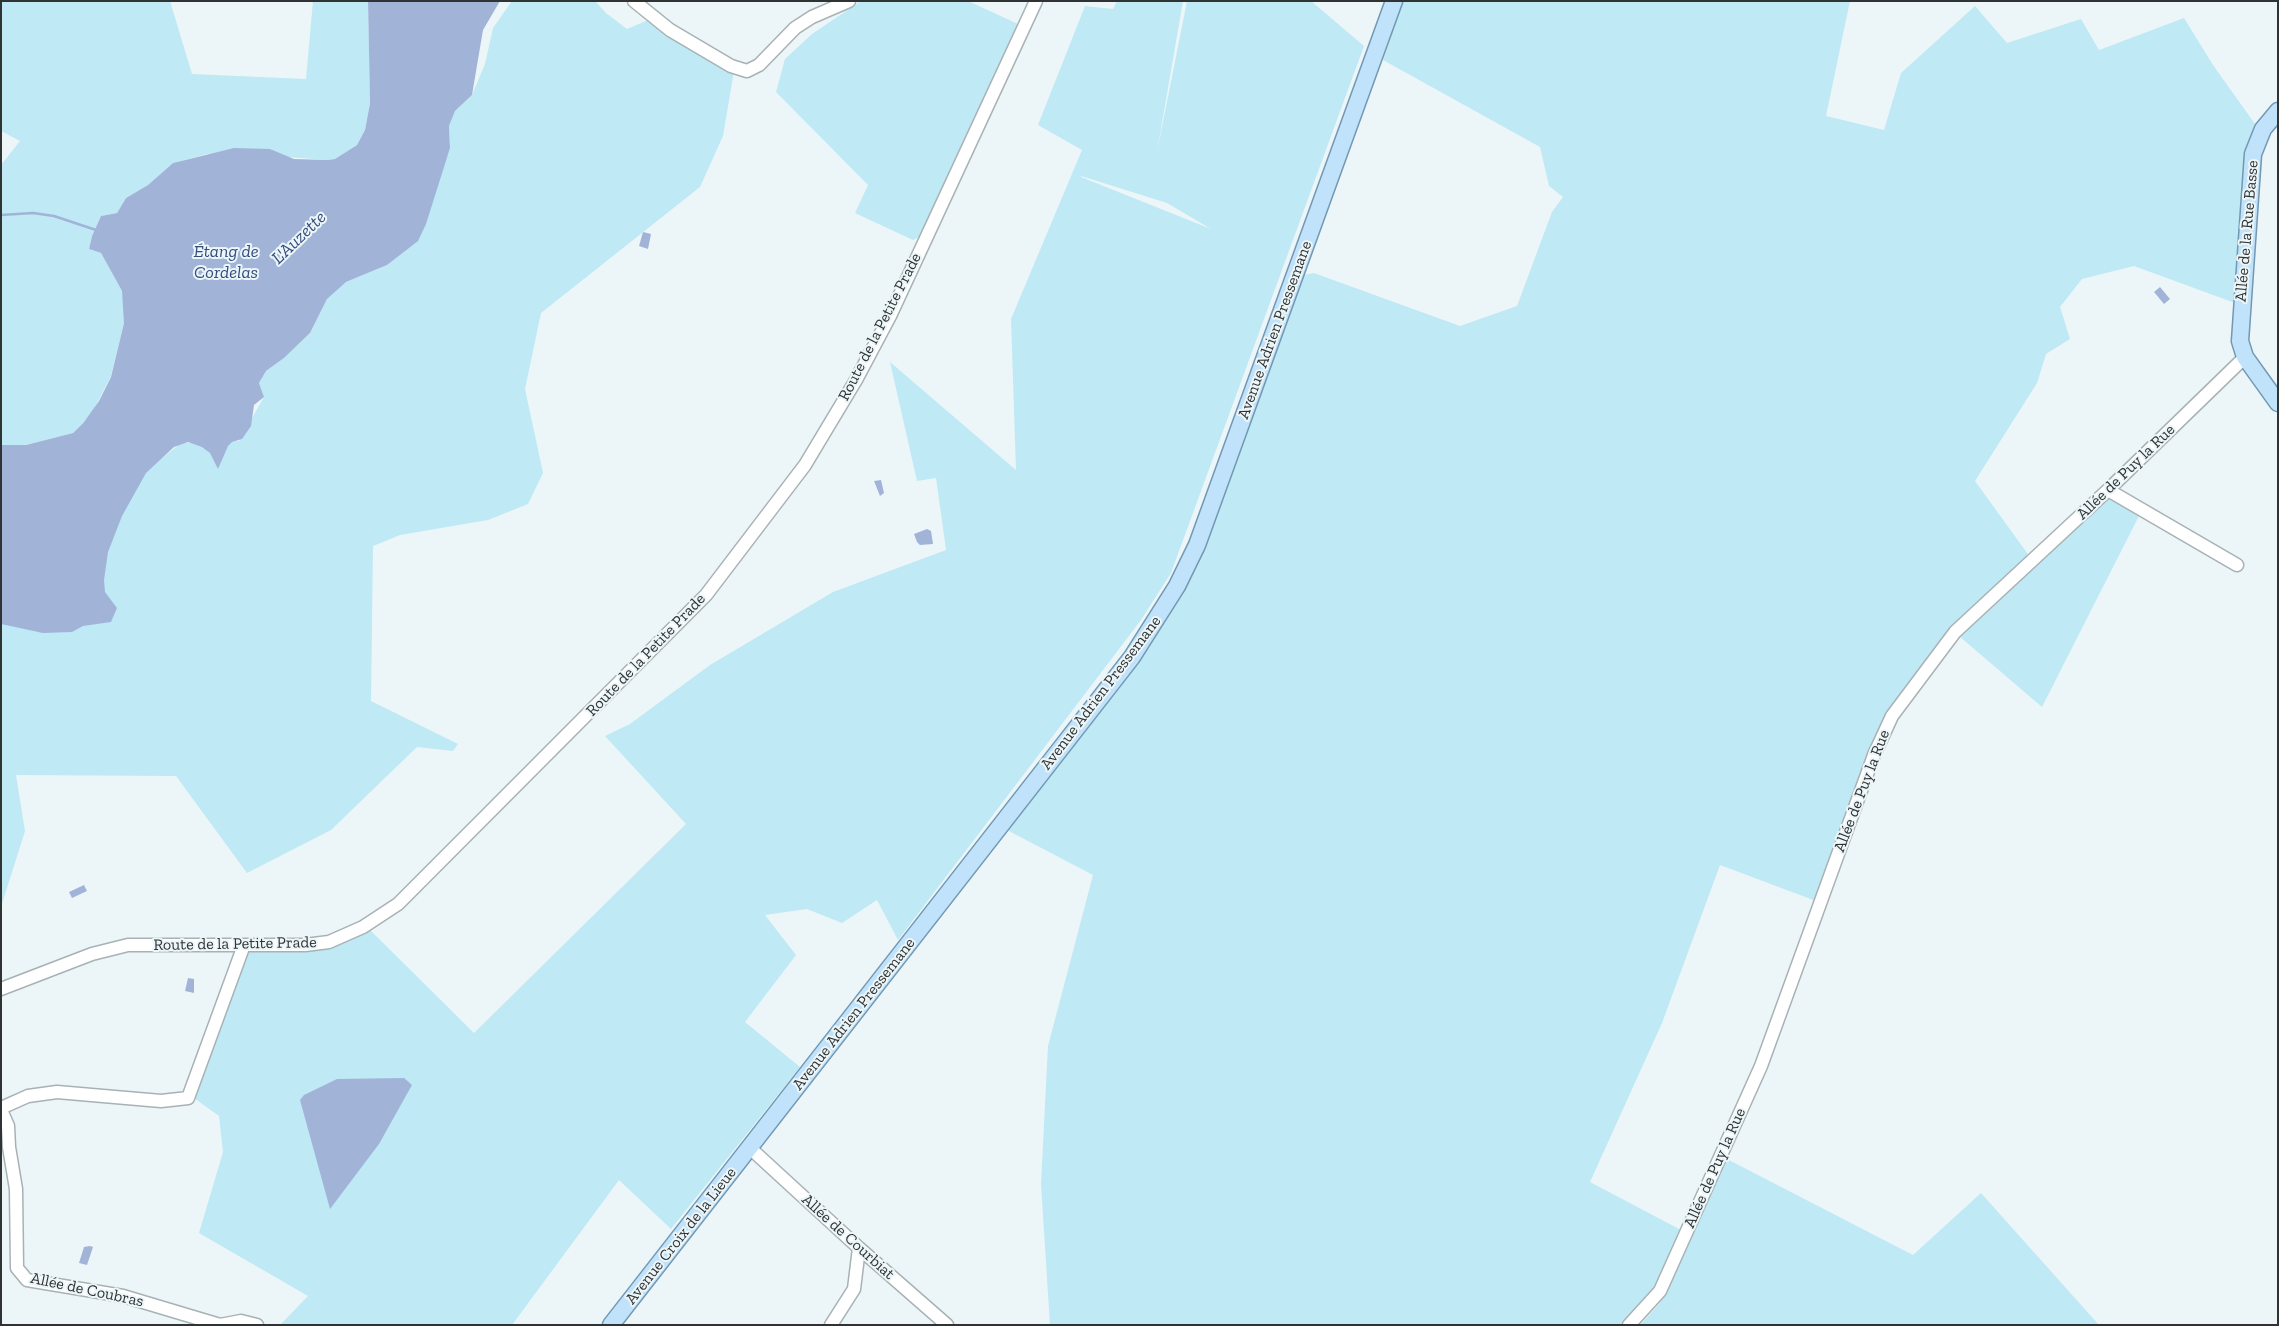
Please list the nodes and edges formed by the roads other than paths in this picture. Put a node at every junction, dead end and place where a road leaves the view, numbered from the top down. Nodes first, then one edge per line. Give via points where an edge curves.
1 (634, 1) edge
2 (849, 1) edge
3 (1036, 1) edge
4 (1394, 1) edge
5 (2278, 111) edge
6 (2245, 358) junction
7 (2278, 403) edge
8 (2108, 490) junction
9 (2237, 565) dead end
10 (244, 945) junction
11 (1, 988) edge
12 (1, 1109) edge
13 (750, 1148) junction
14 (859, 1248) junction
15 (257, 1325) edge
16 (611, 1325) edge
17 (831, 1325) edge
18 (947, 1325) edge
19 (1629, 1325) edge

1 - 2 street via 670,30 731,66 747,70 759,65 795,28
3 - 10 street, Route de la Petite Prade via 890,316 856,380 805,465 706,595 398,904 363,927 329,942
4 - 13 main road, Avenue Adrien Pressemane via 1200,535 1178,586 1132,657
5 - 6 main road, Allée de la Rue Basse via 2263,129 2253,154 2240,315 2240,341
6 - 7 main road
6 - 8 street, Allée de Puy la Rue
8 - 9 street
8 - 19 street, Allée de Puy la Rue via 1955,632 1892,716 1874,755 1762,1066 1660,1291
10 - 11 street, Route de la Petite Prade via 128,945 92,954
10 - 12 street, Allée de Coubras via 188,1098 161,1101 57,1092 28,1096
12 - 15 street, Allée de Coubras via 8,1126 16,1189 18,1268 27,1280 123,1296 220,1325 241,1321
13 - 14 street, Allée de Courbiat
13 - 16 main road, Avenue Croix de la Lieue
14 - 17 street via 854,1289
14 - 18 street, Allée de Courbiat

